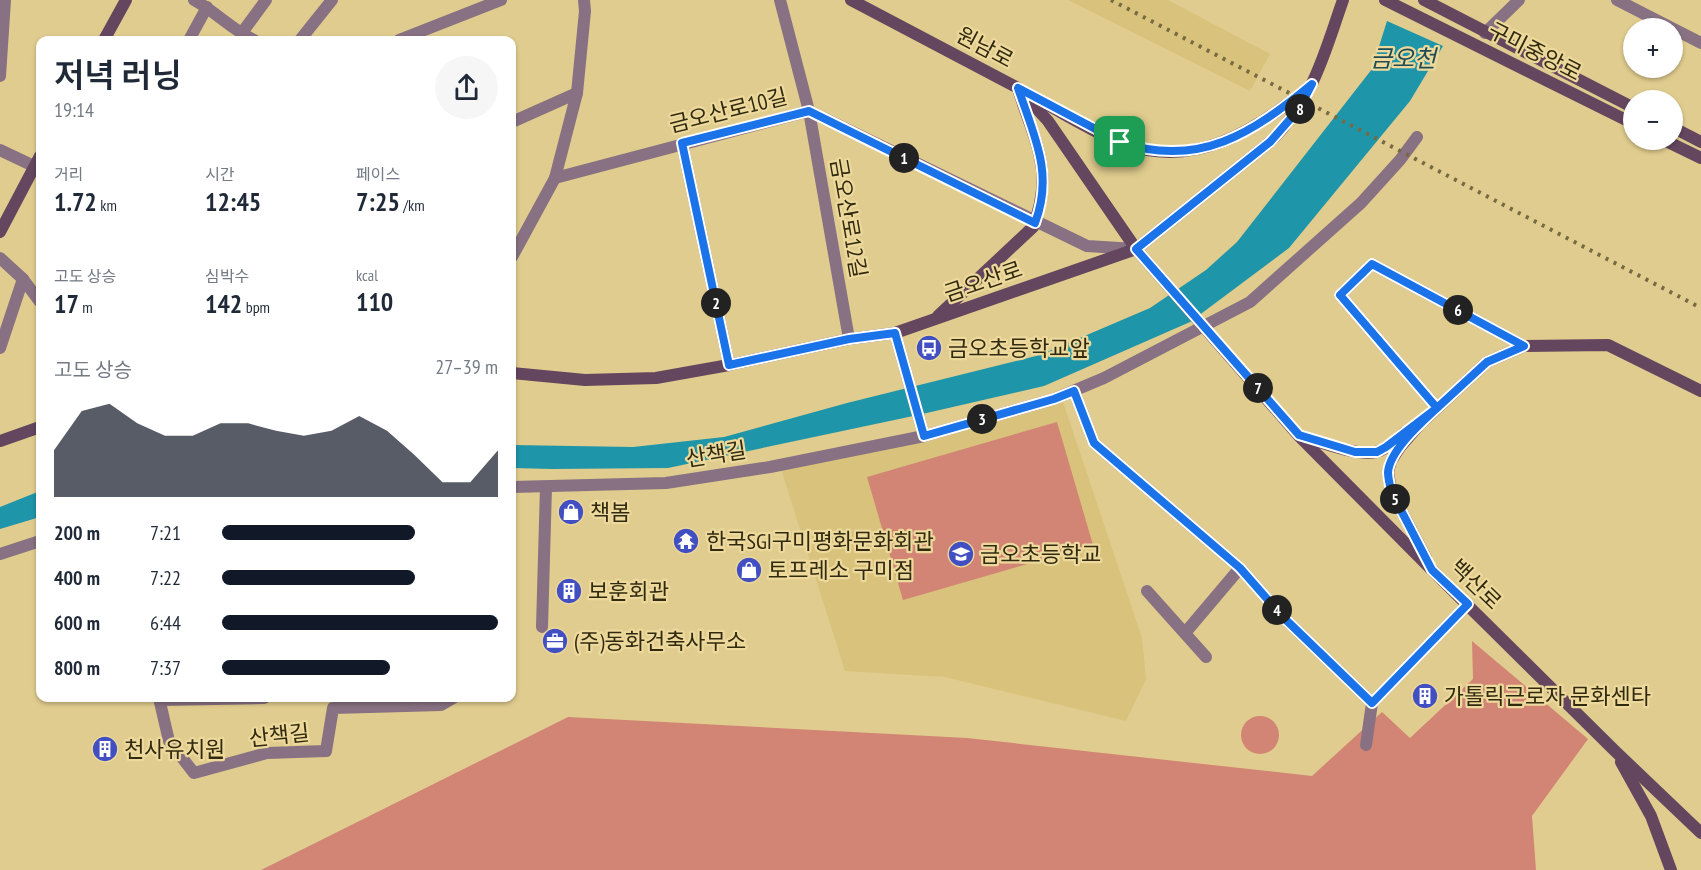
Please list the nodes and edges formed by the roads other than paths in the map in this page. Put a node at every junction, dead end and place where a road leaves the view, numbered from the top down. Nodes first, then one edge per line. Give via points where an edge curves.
1 (5, 0) edge
2 (126, 0) edge
3 (194, 0) edge
4 (266, 0) edge
5 (332, 0) edge
6 (501, 0) edge
7 (584, 0) edge
8 (780, 0) edge
9 (851, 0) edge
10 (1343, 0) edge
11 (1385, 0) edge
12 (1424, 0) edge
13 (1519, 0) edge
14 (1617, 0) edge
15 (207, 7) junction
16 (1485, 33) junction
17 (241, 34) junction
18 (106, 36) edge
19 (191, 36) edge
20 (245, 36) edge
21 (303, 36) edge
22 (409, 36) edge
23 (1701, 43) edge
24 (0, 76) edge
25 (1312, 84) junction
26 (1018, 88) junction
27 (577, 93) junction
28 (1623, 102) edge
29 (809, 111) junction
30 (1623, 119) edge
31 (516, 120) edge
32 (1683, 133) edge
33 (1417, 137) dead end
34 (1701, 142) edge
35 (682, 143) junction
36 (1683, 149) edge
37 (0, 150) edge
38 (1701, 158) edge
39 (36, 163) edge
40 (36, 169) edge
41 (555, 178) junction
42 (1035, 223) junction
43 (0, 232) edge
44 (1136, 249) junction
45 (516, 250) edge
46 (0, 258) edge
47 (23, 279) junction
48 (36, 297) edge
49 (934, 320) junction
50 (1205, 326) junction
51 (895, 333) junction
52 (849, 339) junction
53 (1524, 346) junction
54 (0, 348) edge
55 (729, 365) junction
56 (516, 373) edge
57 (1074, 391) junction
58 (1701, 391) edge
59 (1437, 408) junction
60 (36, 428) edge
61 (1299, 435) junction
62 (924, 436) junction
63 (0, 441) edge
64 (516, 487) edge
65 (546, 487) junction
66 (36, 542) edge
67 (0, 554) edge
68 (1240, 568) junction
69 (1432, 570) junction
70 (1147, 591) dead end
71 (1468, 604) junction
72 (542, 627) dead end
73 (1185, 633) junction
74 (1206, 657) dead end
75 (160, 702) edge
76 (446, 702) edge
77 (1372, 703) junction
78 (1366, 745) dead end
79 (1615, 751) junction
80 (1701, 832) edge
81 (1671, 870) edge

1 - 24 street
2 - 18 street
3 - 15 street
4 - 17 street
5 - 21 street
6 - 22 street
7 - 27 street
8 - 29 street, 금오산로12길
9 - 26 street, 원남로
10 - 25 street, 금오산로
11 - 30 street, 구미중앙로
12 - 16 street, 구미중앙로
13 - 16 street
14 - 23 street
15 - 17 street
15 - 19 street
16 - 28 street, 구미중앙로
17 - 20 street
25 - 26 street via 1262,123 1230,140 1170,152 1120,142
25 - 44 street, 금오산로 via 1299,109 1270,142
26 - 42 street via 1043,164 1042,195
26 - 44 street, 원남로 via 1047,121
27 - 31 street
27 - 41 street
29 - 35 street, 금오산로10길
29 - 42 street, 금오산로10길
29 - 52 street, 금오산로12길
32 - 34 street
33 - 50 street, 산책길 via 1361,203 1250,302
35 - 41 street, 금오산로10길
35 - 55 street
36 - 38 street
37 - 39 street
40 - 43 street
41 - 45 street
42 - 44 street, 금오산로10길 via 1087,246
42 - 49 street
44 - 49 street, 금오산로
44 - 50 street, 백산로
46 - 47 street
47 - 48 street
47 - 54 street
49 - 51 street, 금오산로
50 - 57 street, 산책길
50 - 61 street, 백산로
51 - 52 street, 금오산로
51 - 62 street
52 - 55 street, 금오산로
53 - 58 street via 1608,345
53 - 59 street via 1487,362
53 - 59 street via 1372,264 1340,295
55 - 56 street, 금오산로 via 628,380
57 - 62 street, 산책길
57 - 68 street via 1094,443
59 - 61 street via 1377,452 1355,452
59 - 69 street via 1400,447 1388,472 1391,491
60 - 63 street
61 - 69 street, 백산로
62 - 65 street, 산책길 via 666,483
64 - 65 street, 산책길
65 - 72 street
66 - 67 street
68 - 73 street
68 - 77 street via 1283,617
69 - 71 street, 백산로
70 - 73 street
71 - 77 street
71 - 79 street, 백산로
73 - 74 street
75 - 76 street, 산책길 via 169,741 194,772 267,753 326,751 333,708
77 - 78 street
79 - 80 street, 백산로
79 - 81 street via 1651,816

